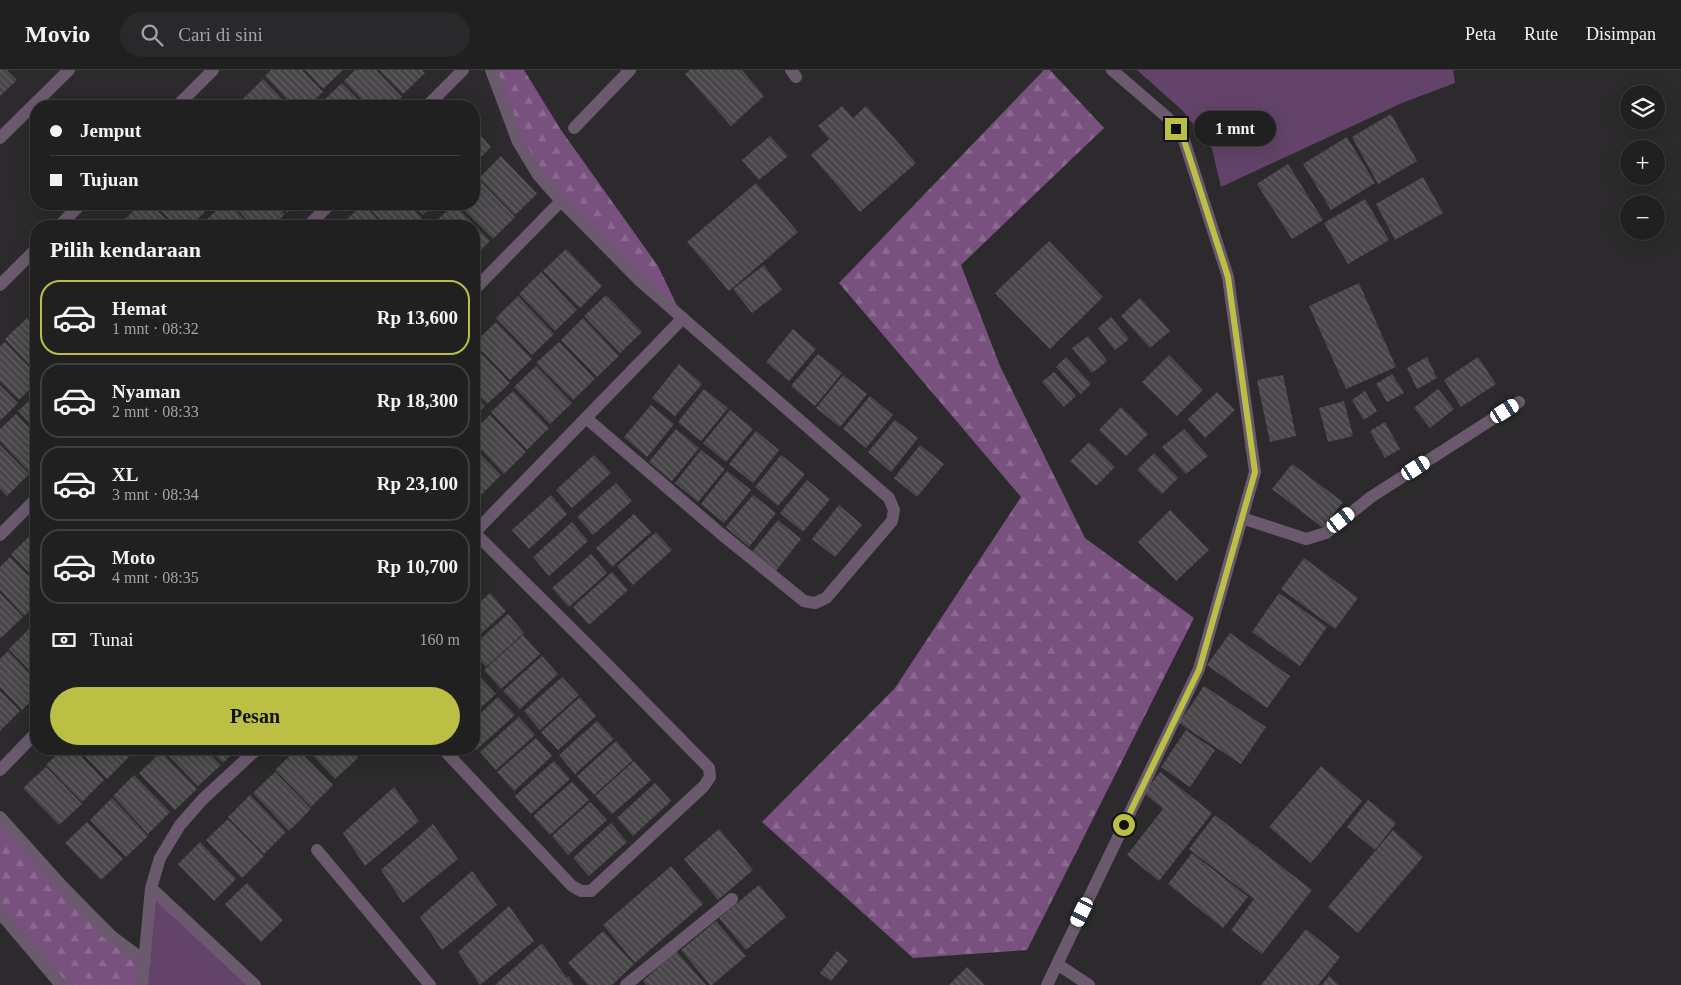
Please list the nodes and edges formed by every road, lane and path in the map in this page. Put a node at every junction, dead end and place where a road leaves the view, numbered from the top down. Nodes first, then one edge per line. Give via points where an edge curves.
1 (69, 70) edge
2 (213, 70) edge
3 (463, 70) edge
4 (491, 70) edge
5 (630, 70) edge
6 (1112, 70) edge
7 (39, 100) edge
8 (184, 100) edge
9 (433, 100) edge
10 (30, 108) edge
11 (574, 128) dead end
12 (0, 138) edge
13 (561, 201) junction
14 (75, 210) edge
15 (324, 210) edge
16 (65, 220) edge
17 (314, 220) edge
18 (30, 255) edge
19 (480, 284) edge
20 (0, 285) edge
21 (683, 318) junction
22 (1519, 402) dead end
23 (586, 418) junction
24 (30, 505) edge
25 (1242, 518) junction
26 (480, 527) edge
27 (0, 535) edge
28 (480, 539) edge
29 (30, 739) edge
30 (251, 755) edge
31 (449, 755) edge
32 (0, 770) edge
33 (0, 817) edge
34 (317, 850) dead end
35 (151, 888) junction
36 (732, 899) dead end
37 (0, 913) edge
38 (145, 961) junction
39 (1056, 964) junction
40 (61, 985) edge
41 (142, 985) edge
42 (255, 985) edge
43 (430, 985) edge
44 (626, 985) edge
45 (1047, 985) edge
46 (1089, 985) edge

1 - 7 street
2 - 8 street
3 - 9 street
4 - 13 street via 518,142 538,175
5 - 11 street
6 - 25 street via 1168,118 1184,140 1228,277 1255,472
10 - 12 street
13 - 19 street
13 - 21 street via 640,281
14 - 16 street
15 - 17 street
18 - 20 street
21 - 23 street
21 - 23 street via 889,498 894,510 892,521 826,598 815,604 804,601
22 - 25 street via 1371,497 1326,533 1306,539
23 - 26 street
24 - 27 street
25 - 39 street via 1199,670
28 - 31 street via 710,768 710,777 591,891 581,891 572,886
29 - 32 street
30 - 35 street via 180,825 160,858
33 - 38 street via 110,935
34 - 43 street
35 - 38 street
35 - 42 street
36 - 44 street
37 - 40 street
38 - 41 street
39 - 45 street
39 - 46 street

